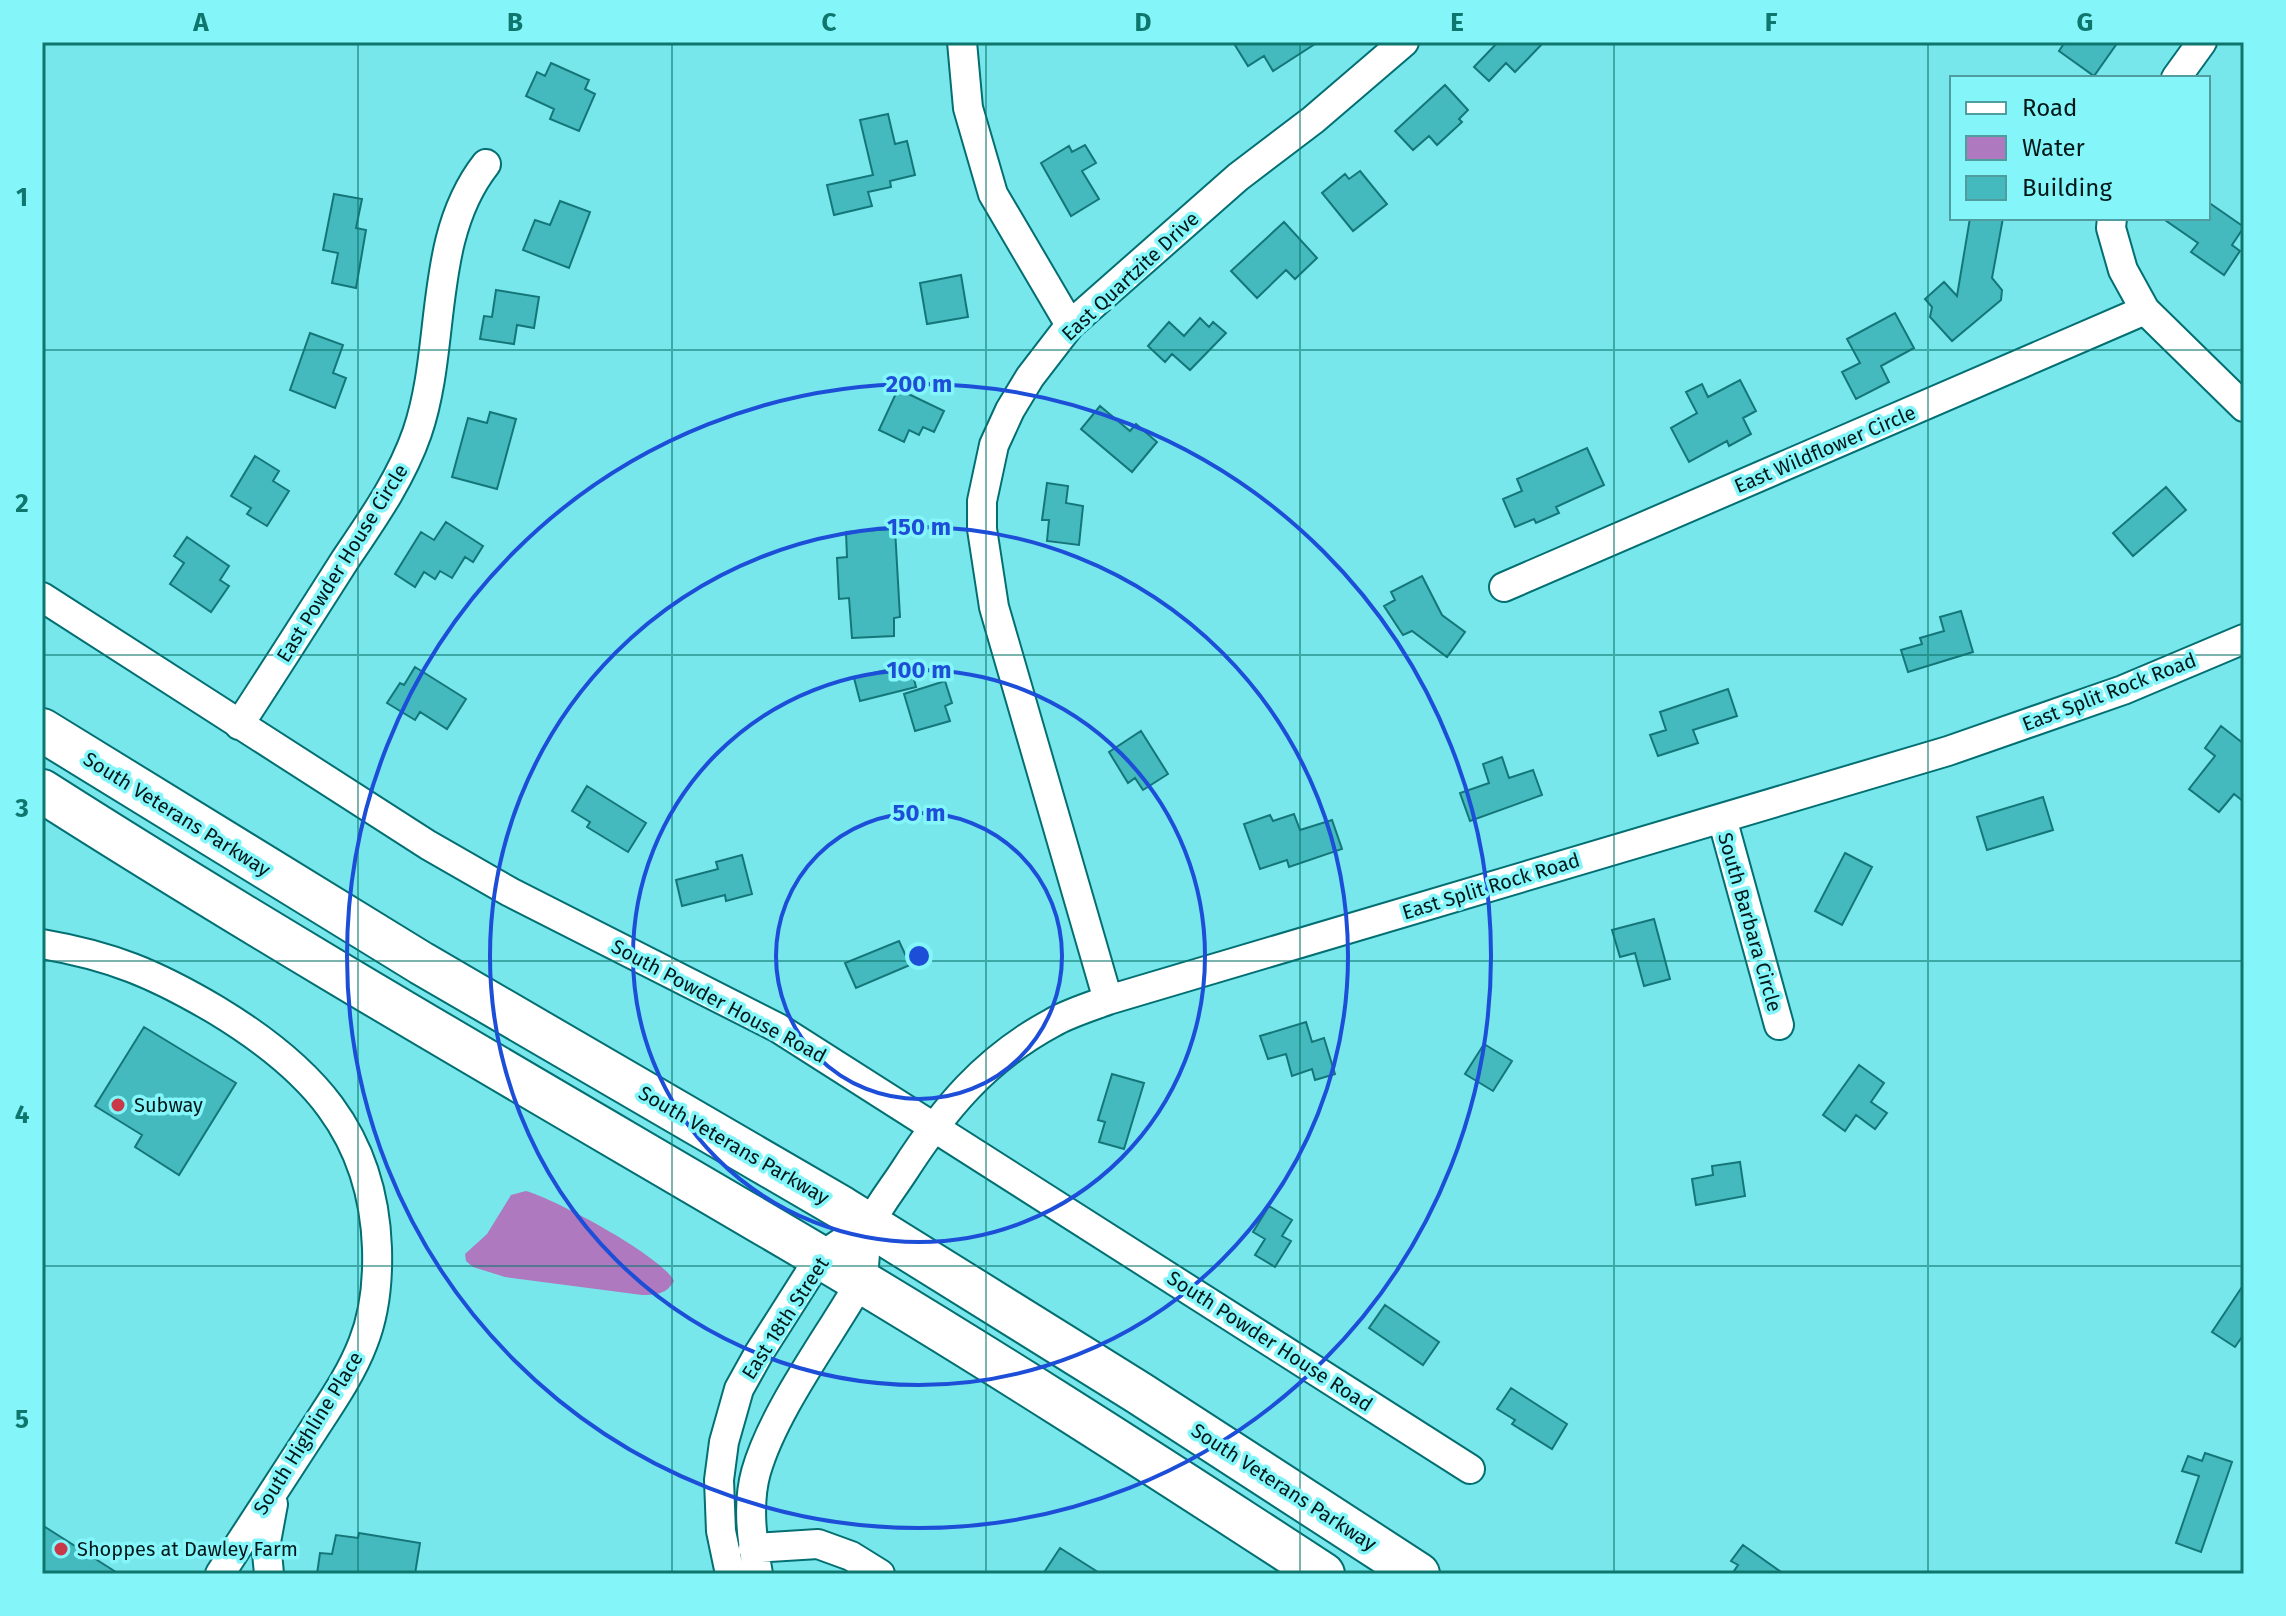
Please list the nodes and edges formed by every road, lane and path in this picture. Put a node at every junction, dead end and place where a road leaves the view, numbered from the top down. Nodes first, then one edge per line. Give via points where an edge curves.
1 (962, 42) edge
2 (1404, 42) edge
3 (2202, 42) edge
4 (2177, 76) edge
5 (486, 164) dead end
6 (2111, 223) edge
7 (2145, 310) junction
8 (1070, 325) junction
9 (2244, 407) edge
10 (1504, 587) dead end
11 (42, 597) edge
12 (2244, 639) edge
13 (239, 725) junction
14 (42, 730) edge
15 (42, 791) edge
16 (1722, 818) junction
17 (42, 944) edge
18 (1108, 1000) junction
19 (1779, 1025) dead end
20 (934, 1125) junction
21 (869, 1224) junction
22 (820, 1257) junction
23 (861, 1281) junction
24 (1470, 1469) dead end
25 (287, 1471) junction
26 (756, 1561) edge
27 (221, 1573) edge
28 (269, 1574) edge
29 (730, 1574) edge
30 (880, 1574) edge
31 (1323, 1574) edge
32 (1418, 1574) edge

1 - 8 street via 968,108 993,194
2 - 8 street, East Quartzite Drive via 1238,177
3 - 4 street
5 - 13 street, East Powder House Circle via 469,185 450,240 433,362 409,454
6 - 7 street via 2123,270
7 - 9 street
7 - 10 street, East Wildflower Circle
8 - 18 street, East Quartzite Drive via 1030,377 994,445 982,529 994,607
11 - 13 street, South Powder House Road
12 - 16 street, East Split Rock Road via 2123,690 1963,746
13 - 20 street, South Powder House Road via 496,885 778,1028
14 - 21 highway, South Veterans Parkway via 421,963
15 - 22 highway via 453,1042
16 - 18 street, East Split Rock Road
16 - 19 street, South Barbara Circle
17 - 25 street, South Highline Place via 133,967 265,1041 325,1098 356,1150 373,1203 376,1294 354,1364
18 - 20 street, East Split Rock Road via 1052,1023 1003,1055
20 - 21 street, East Split Rock Road
20 - 24 street, South Powder House Road
21 - 22 street, East 18th Street
21 - 23 street, East Split Rock Road
21 - 32 highway, South Veterans Parkway
22 - 23 highway
22 - 29 street, East 18th Street via 759,1353 730,1413 719,1504
23 - 26 street via 763,1452 751,1501
23 - 31 highway
25 - 27 street, South Highline Place
25 - 28 street via 268,1526
26 - 30 street via 818,1544

